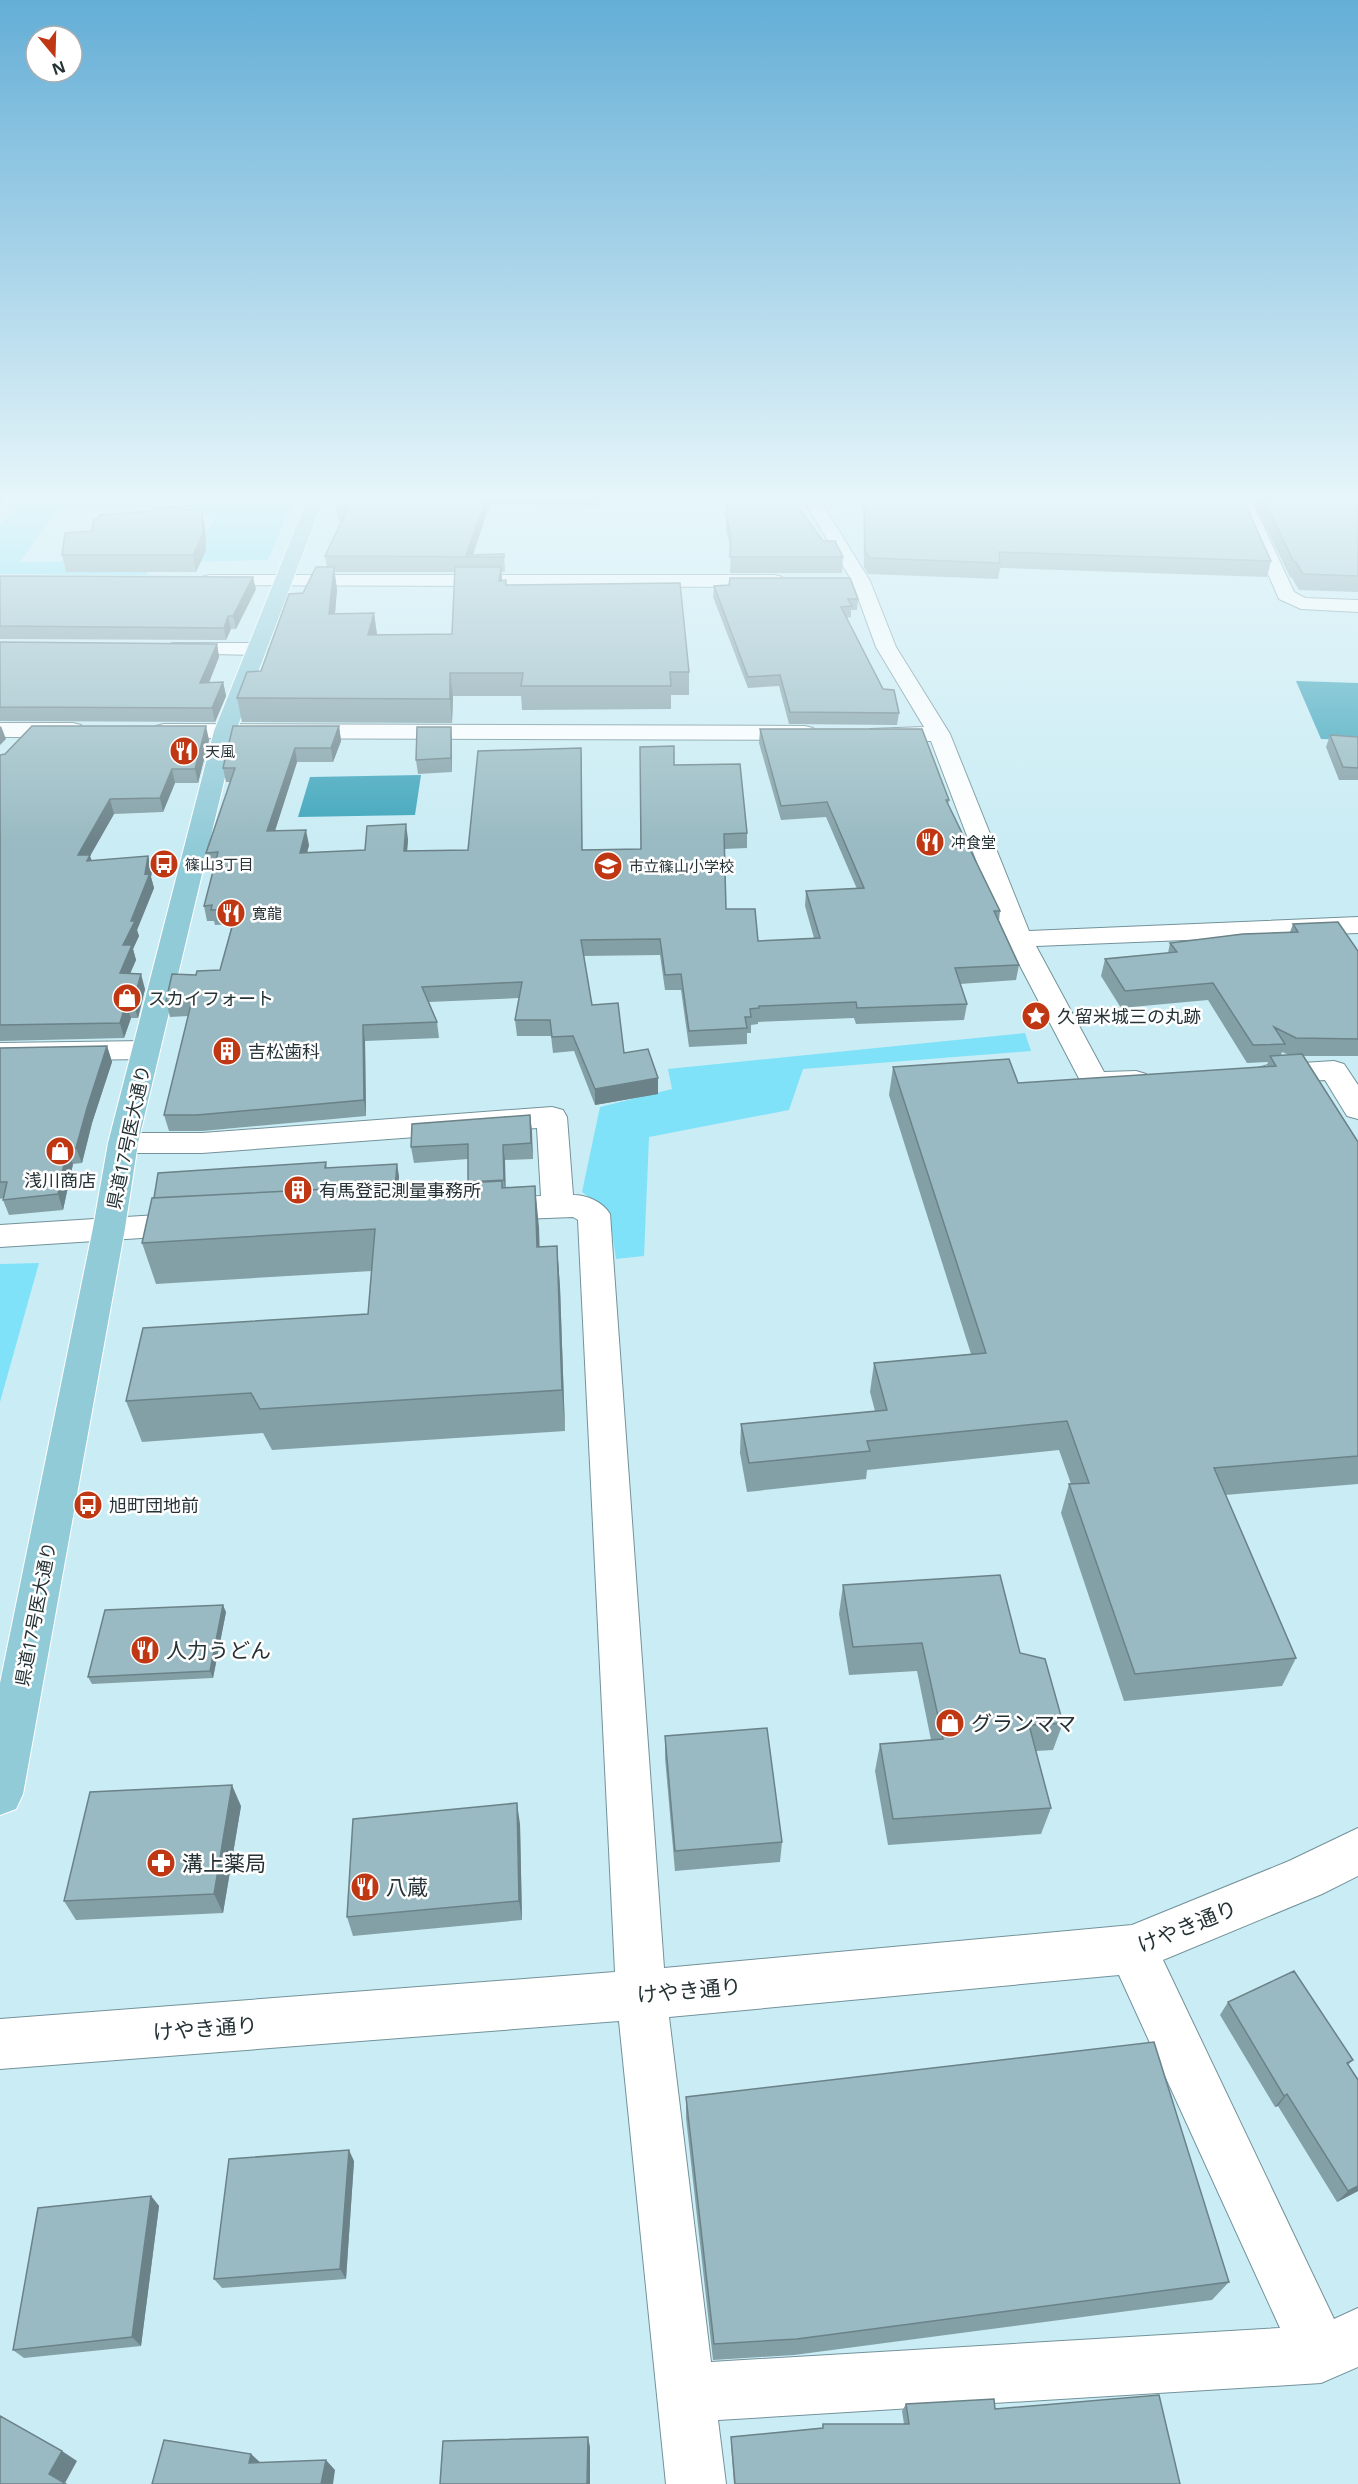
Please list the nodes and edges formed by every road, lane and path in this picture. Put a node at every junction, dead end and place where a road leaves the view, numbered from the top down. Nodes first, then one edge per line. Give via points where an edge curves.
1 (271, 613) edge
2 (873, 613) edge
3 (152, 648) edge
4 (258, 649) junction
5 (0, 730) edge
6 (29, 730) junction
7 (98, 730) edge
8 (144, 731) edge
9 (225, 731) junction
10 (820, 734) edge
11 (856, 734) edge
12 (939, 734) junction
13 (7, 753) edge
14 (1358, 925) edge
15 (1019, 939) junction
16 (146, 1050) junction
17 (0, 1052) edge
18 (1238, 1075) edge
19 (1166, 1078) edge
20 (1358, 1109) edge
21 (123, 1143) junction
22 (558, 1206) junction
23 (464, 1211) edge
24 (218, 1223) edge
25 (110, 1228) junction
26 (0, 1236) edge
27 (0, 1794) edge
28 (1358, 1851) edge
29 (1132, 1949) junction
30 (641, 1995) junction
31 (0, 2044) edge
32 (1339, 2346) edge
33 (686, 2393) junction
34 (696, 2484) edge

1 - 4 main road, 県道17号医大通り
2 - 12 street via 886,647
3 - 4 street
4 - 9 main road, 県道17号医大通り
5 - 6 street
6 - 7 street
6 - 13 street
8 - 9 street
9 - 10 street
9 - 16 main road, 県道17号医大通り
11 - 12 street
12 - 15 street
14 - 15 street
15 - 19 street via 1094,1082
16 - 17 street
16 - 21 main road, 県道17号医大通り
18 - 20 street via 1334,1070
21 - 22 street via 202,1143 552,1117
21 - 25 main road, 県道17号医大通り
22 - 23 street
22 - 30 street via 578,1206 594,1214
24 - 25 street
25 - 26 street
25 - 27 main road, 県道17号医大通り
28 - 29 street, けやき通り via 1305,1878
29 - 30 street, けやき通り
29 - 32 street
30 - 31 street, けやき通り
30 - 33 street
32 - 33 street
33 - 34 street

